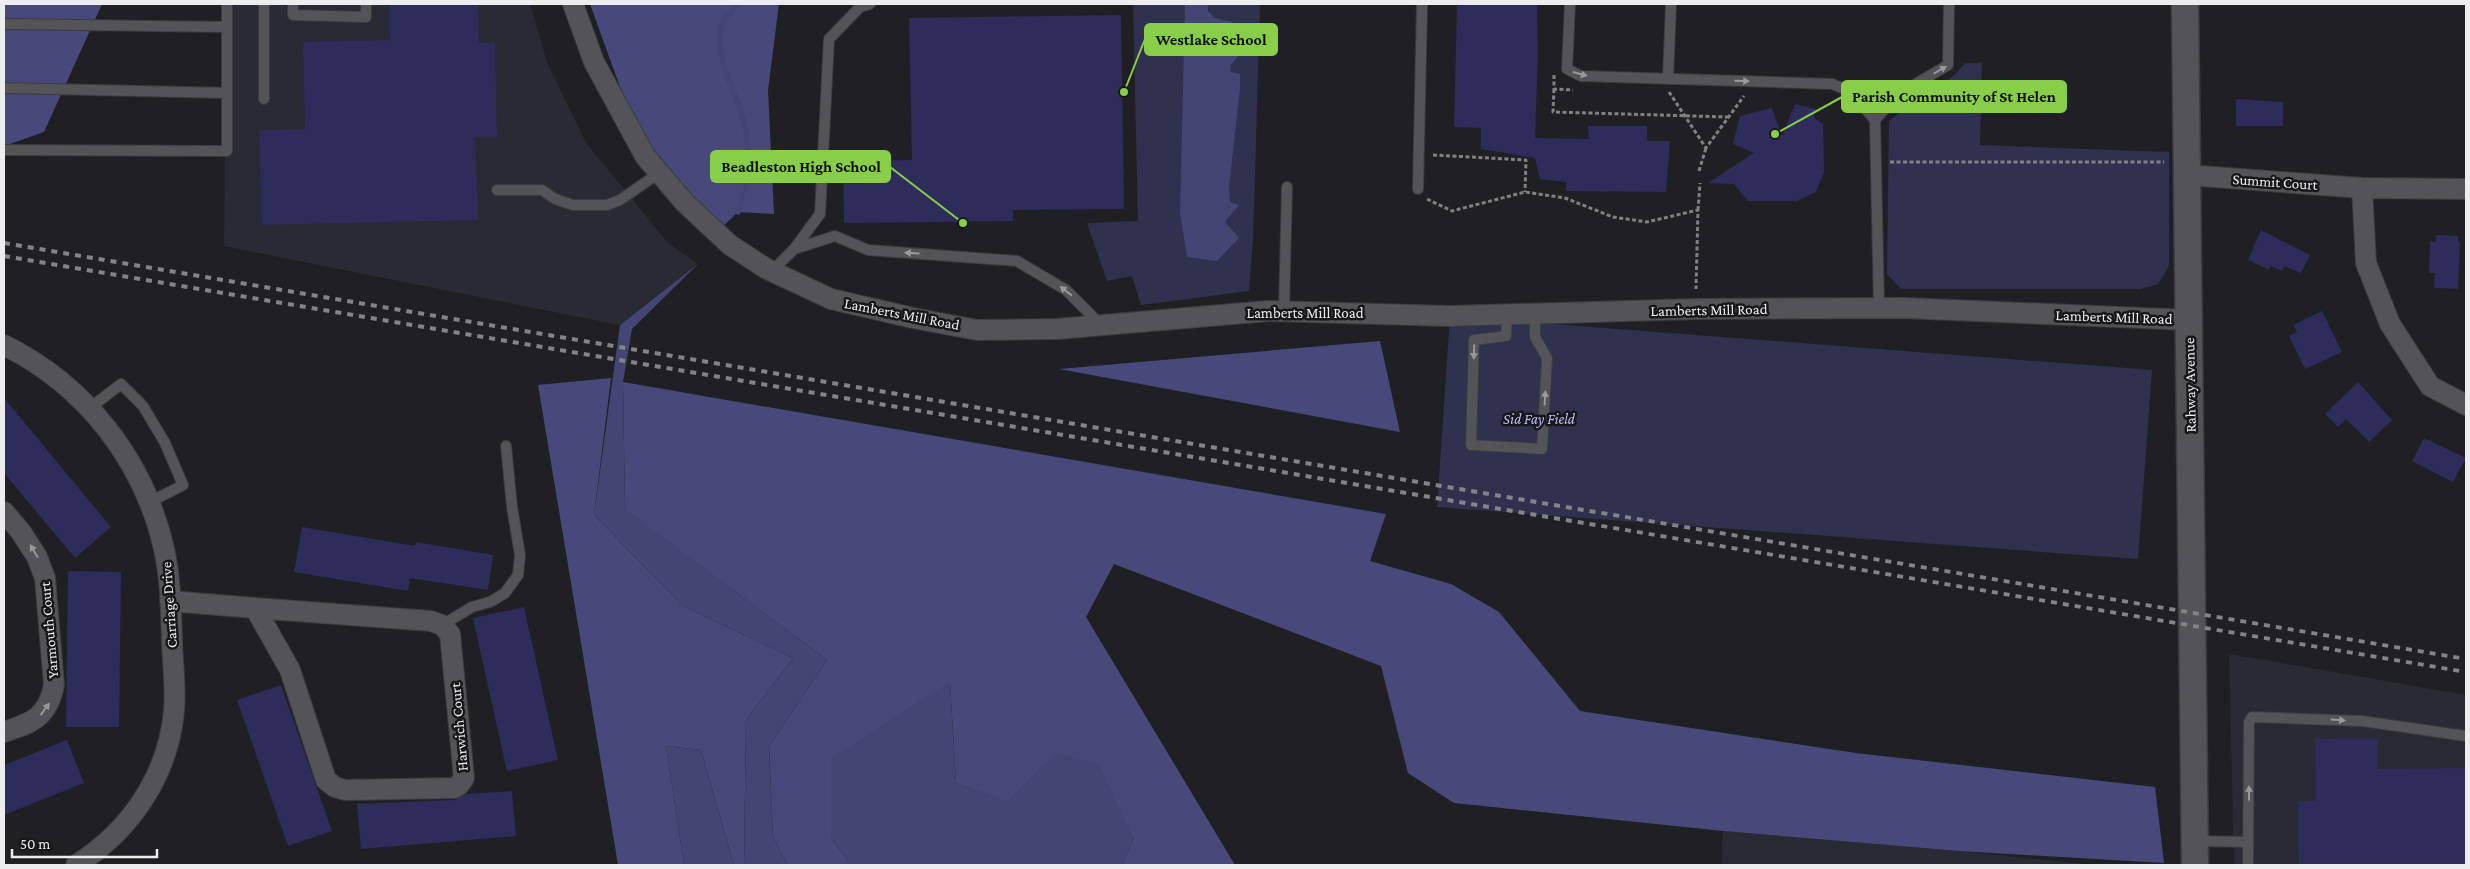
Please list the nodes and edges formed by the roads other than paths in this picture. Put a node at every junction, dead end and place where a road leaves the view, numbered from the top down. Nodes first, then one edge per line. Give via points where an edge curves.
1 (227, 4) edge
2 (264, 4) edge
3 (293, 4) edge
4 (366, 4) edge
5 (573, 4) edge
6 (870, 4) edge
7 (1422, 4) edge
8 (1570, 4) edge
9 (1671, 4) edge
10 (1949, 4) edge
11 (2185, 4) edge
12 (4, 24) edge
13 (227, 27) junction
14 (1668, 79) junction
15 (4, 88) edge
16 (227, 92) junction
17 (264, 99) dead end
18 (1875, 120) junction
19 (4, 150) edge
20 (2187, 169) junction
21 (659, 173) junction
22 (1287, 187) dead end
23 (2362, 188) junction
24 (1422, 189) road end
25 (2466, 189) edge
26 (497, 190) dead end
27 (794, 249) junction
28 (772, 271) junction
29 (1879, 308) junction
30 (1284, 311) junction
31 (1536, 314) junction
32 (1507, 315) junction
33 (2189, 320) junction
34 (1101, 325) junction
35 (4, 345) edge
36 (2466, 405) edge
37 (90, 408) junction
38 (506, 446) dead end
39 (150, 502) junction
40 (4, 512) edge
41 (170, 601) junction
42 (255, 608) junction
43 (442, 625) junction
44 (4, 732) edge
45 (2466, 736) edge
46 (2248, 842) junction
47 (2195, 853) edge
48 (76, 865) edge
49 (2248, 865) edge

1 - 13 lane
2 - 17 lane
3 - 4 lane via 292,15 366,17
5 - 21 street, Lamberts Mill Road via 594,62 645,156
6 - 27 lane via 860,7 830,39 820,214
7 - 24 lane
8 -> 14 lane via 1567,69 1581,76
9 - 14 lane
18 -> 10 lane via 1897,95 1948,65
11 - 20 street, Rahway Avenue
12 - 13 lane
13 - 16 lane
14 -> 18 lane via 1832,84 1850,91
15 - 16 lane
16 - 19 lane via 226,151
18 - 29 lane
20 - 23 street, Summit Court
20 - 33 street, Rahway Avenue
21 - 26 lane via 620,200 607,205 573,205 542,190
21 - 28 street, Lamberts Mill Road via 685,203 730,245
22 - 30 lane
23 - 25 street, Summit Court
23 - 36 street via 2366,263 2390,324 2430,386
27 - 28 lane
34 -> 27 lane via 1066,290 1017,261 868,250 835,236
28 - 34 street, Lamberts Mill Road via 850,305 977,330
29 - 31 street, Lamberts Mill Road
29 - 33 street, Lamberts Mill Road
30 - 32 street, Lamberts Mill Road
30 - 34 street, Lamberts Mill Road
31 - 32 street, Lamberts Mill Road
32 -> 31 lane via 1506,336 1474,340 1471,445 1542,449 1547,358 1535,337
33 - 47 street, Rahway Avenue
35 - 37 street, Carriage Drive via 46,370
37 - 39 street, Carriage Drive via 130,462
37 - 39 lane via 121,384 143,406 166,443 182,485
38 - 43 lane via 520,555 518,575 506,593 472,607
39 - 41 street, Carriage Drive via 164,549
44 -> 40 street, Yarmouth Court via 35,720 45,711 52,699 54,685 46,578 29,544
41 - 42 street
41 - 48 street, Carriage Drive via 174,691 165,753 138,809 110,840
42 - 43 street via 432,621
42 - 43 street, Harwich Court via 290,670 326,780 345,790 454,788 464,778 450,634
46 -> 45 lane via 2249,722 2252,717 2362,721
46 - 47 lane
46 - 49 lane

